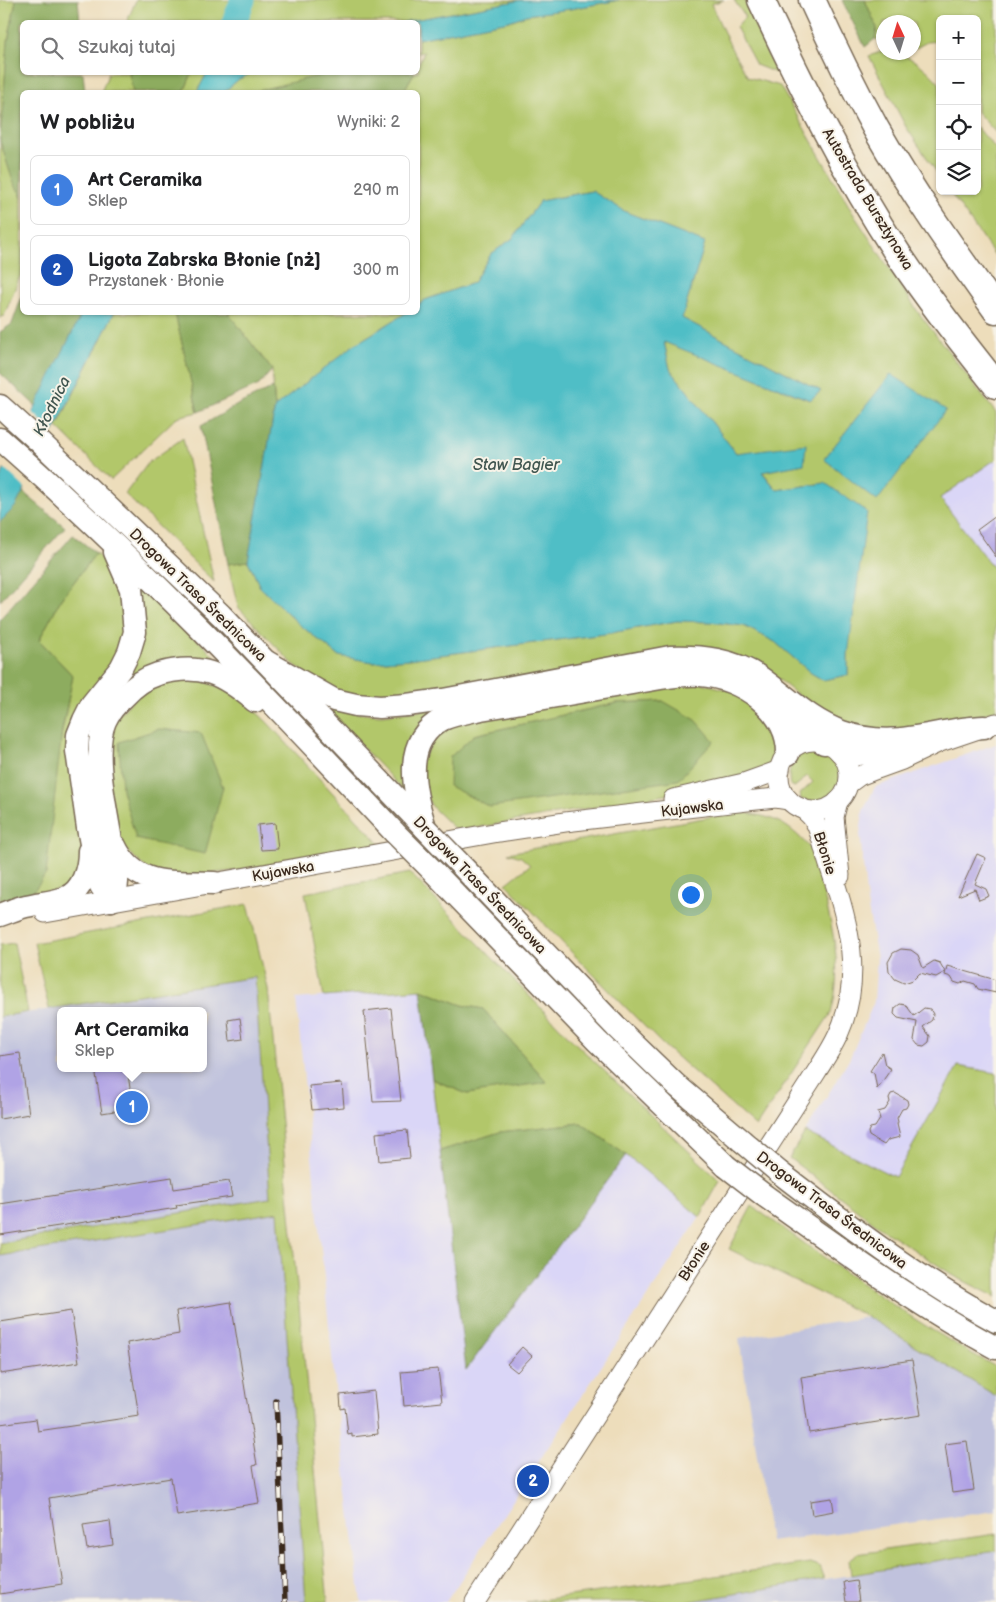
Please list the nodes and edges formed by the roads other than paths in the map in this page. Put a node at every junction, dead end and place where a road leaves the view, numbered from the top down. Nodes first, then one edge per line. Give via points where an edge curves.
1 (761, 0) edge
2 (812, 0) edge
3 (996, 310) edge
4 (996, 385) edge
5 (0, 406) edge
6 (0, 439) edge
7 (112, 543) junction
8 (267, 662) junction
9 (760, 677) junction
10 (990, 725) edge
11 (940, 742) junction
12 (832, 747) junction
13 (319, 752) junction
14 (784, 762) junction
15 (848, 784) junction
16 (838, 801) junction
17 (796, 804) junction
18 (565, 822) junction
19 (98, 827) junction
20 (425, 828) junction
21 (214, 883) junction
22 (112, 900) junction
23 (842, 901) junction
24 (0, 915) edge
25 (0, 920) edge
26 (910, 1267) junction
27 (996, 1309) edge
28 (996, 1321) edge
29 (996, 1348) edge
30 (475, 1602) edge

1 - 4 highway, Autostrada Bursztynowa via 836,151 893,245
2 - 3 highway via 877,130 939,230
5 - 8 main road, Drogowa Trasa Średnicowa
6 - 7 main road, Drogowa Trasa Średnicowa
7 - 13 main road, Drogowa Trasa Średnicowa via 211,639
7 - 19 main road via 131,589 135,632 122,668 92,704 78,735 79,769
8 - 9 main road via 334,700 380,707 443,700 670,657 700,657 728,662
8 - 20 main road, Drogowa Trasa Średnicowa
9 - 10 main road via 812,716 842,732 859,736 897,741
9 - 12 main road via 802,728
10 - 11 street
11 - 12 street via 856,756
11 - 15 street via 859,776
12 - 14 street via 811,741 801,744
12 - 15 street via 847,764
13 - 19 main road via 237,686 221,677 200,670 173,670 151,676 131,689 106,720 100,741
13 - 29 main road, Drogowa Trasa Średnicowa, bridge via 586,1029 726,1166 879,1276
14 - 17 street via 781,786
14 - 18 street, Kujawska via 744,783
14 - 20 main road via 786,734 768,708 757,697 726,680 701,675 661,678 480,709 443,719 419,744 413,776
15 - 16 street
16 - 17 street via 822,810 809,810
16 - 23 street, Błonie via 834,817
17 - 18 street, Kujawska via 776,798
17 - 23 street, Błonie via 815,823
18 - 21 street, Kujawska
19 - 21 main road via 131,870 147,879
19 - 22 main road via 118,884
19 - 24 main road via 85,876 78,888 67,897
20 - 26 main road, Drogowa Trasa Średnicowa, bridge via 675,1084 826,1209
21 - 22 street, Kujawska
22 - 25 street, Kujawska
23 - 30 street, Błonie via 853,972 848,1007 838,1036
26 - 27 main road
26 - 28 main road, Drogowa Trasa Średnicowa

